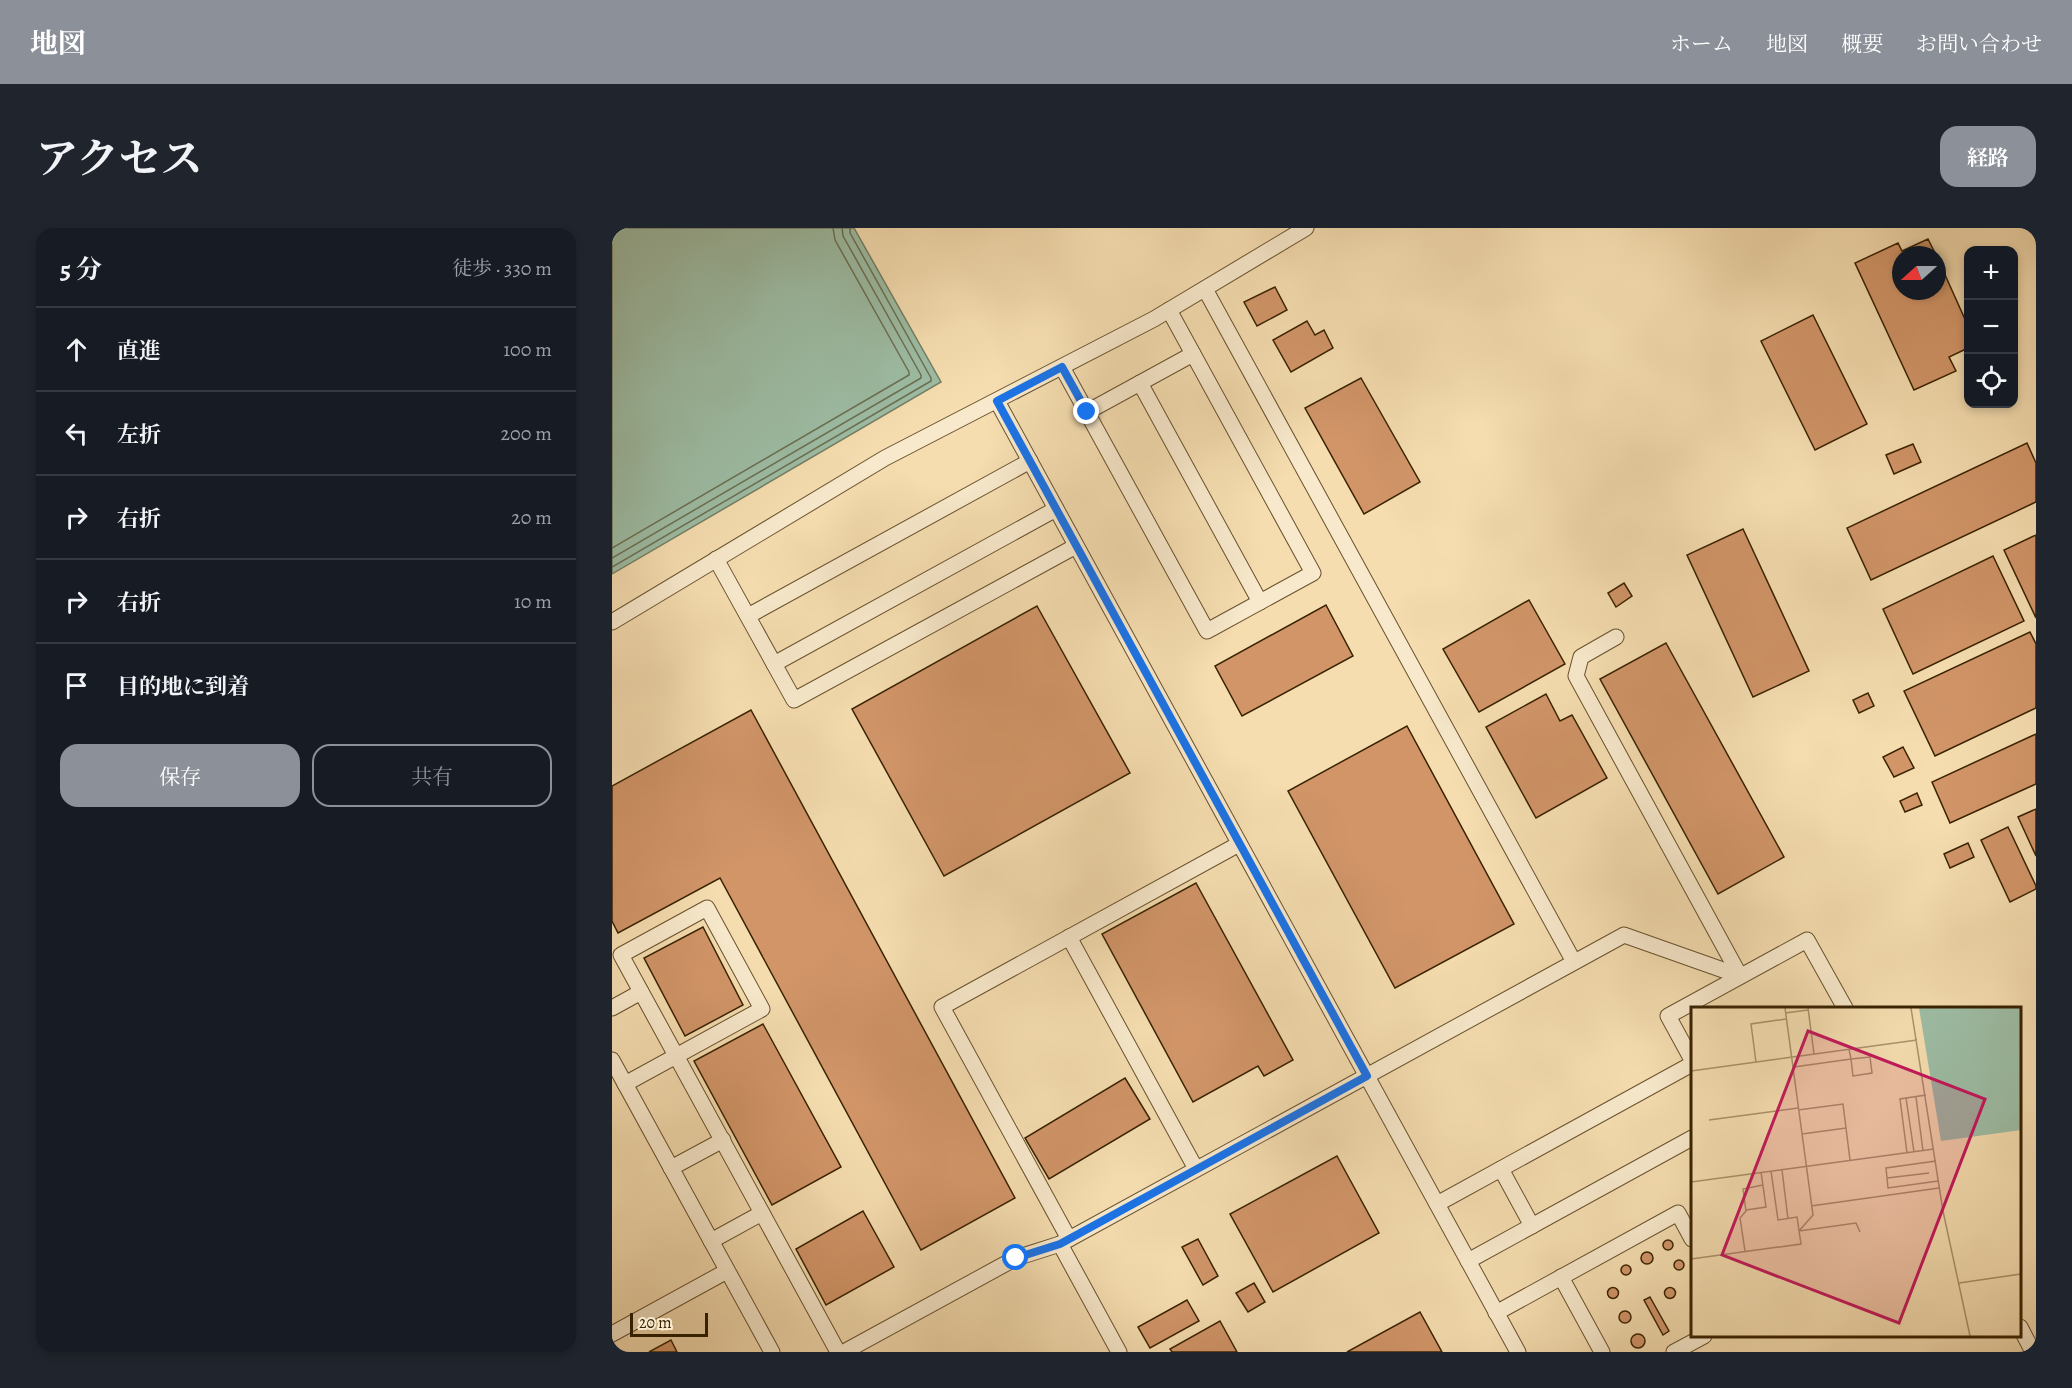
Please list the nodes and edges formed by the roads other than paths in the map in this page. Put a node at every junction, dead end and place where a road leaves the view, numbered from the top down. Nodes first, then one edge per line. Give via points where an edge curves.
1 (1306, 228) edge
2 (1205, 289) junction
3 (1168, 310) junction
4 (1193, 354) junction
5 (1062, 367) junction
6 (1140, 383) junction
7 (997, 401) junction
8 (1087, 412) junction
9 (1030, 461) junction
10 (1056, 509) junction
11 (1076, 546) junction
12 (716, 559) junction
13 (1260, 602) junction
14 (748, 616) junction
15 (612, 622) edge
16 (1616, 637) dead end
17 (774, 664) junction
18 (1239, 844) junction
19 (1069, 937) junction
20 (1574, 962) junction
21 (1740, 976) junction
22 (641, 992) junction
23 (1844, 1007) edge
24 (612, 1008) edge
25 (676, 1056) junction
26 (612, 1060) edge
27 (1691, 1060) edge
28 (1691, 1063) edge
29 (1367, 1076) junction
30 (625, 1084) junction
31 (1691, 1139) edge
32 (723, 1140) junction
33 (671, 1168) junction
34 (1196, 1169) junction
35 (1501, 1169) junction
36 (1437, 1204) junction
37 (762, 1213) junction
38 (1533, 1226) junction
39 (1691, 1237) edge
40 (711, 1241) junction
41 (1065, 1241) junction
42 (1468, 1261) junction
43 (728, 1271) junction
44 (1561, 1277) junction
45 (1496, 1313) junction
46 (2021, 1331) edge
47 (612, 1334) edge
48 (1700, 1337) edge
49 (1598, 1351) edge
50 (772, 1352) edge
51 (838, 1352) edge
52 (844, 1352) edge
53 (1119, 1352) edge
54 (1518, 1352) edge
55 (1674, 1352) edge
56 (2033, 1352) edge

1 - 2 lane
2 - 3 lane
2 - 20 lane
3 - 4 lane
3 - 5 lane
4 - 6 lane
4 - 13 lane via 1313,573
5 - 7 lane
5 - 8 lane
6 - 8 lane
6 - 13 lane
7 - 9 lane
7 - 12 lane via 885,458
8 - 13 lane via 1207,631
9 - 10 lane
9 - 14 lane
10 - 11 lane
10 - 17 lane
11 - 17 lane via 794,700
11 - 18 lane
12 - 14 lane
12 - 15 lane
14 - 17 lane
16 - 21 lane via 1581,657 1576,676
18 - 19 lane
18 - 29 lane
19 - 34 lane
19 - 41 lane via 942,1007
20 - 21 lane via 1624,935
20 - 29 lane
21 - 23 lane via 1807,940
21 - 27 lane via 1668,1016
22 - 24 lane
22 - 25 lane
22 - 25 lane via 621,955 707,908 762,1009
25 - 30 lane
25 - 32 lane
26 - 30 lane
28 - 35 lane
29 - 34 lane
29 - 36 lane
30 - 33 lane
31 - 38 lane
32 - 33 lane
32 - 37 lane
33 - 40 lane
34 - 41 lane
35 - 36 lane
35 - 38 lane
36 - 42 lane
37 - 40 lane
37 - 51 lane
38 - 42 lane
39 - 44 lane via 1678,1213
40 - 43 lane
41 - 52 lane via 1016,1258
41 - 53 lane
42 - 45 lane
43 - 47 lane
43 - 50 lane
44 - 45 lane
44 - 49 lane
45 - 54 lane
46 - 56 lane
48 - 55 lane

